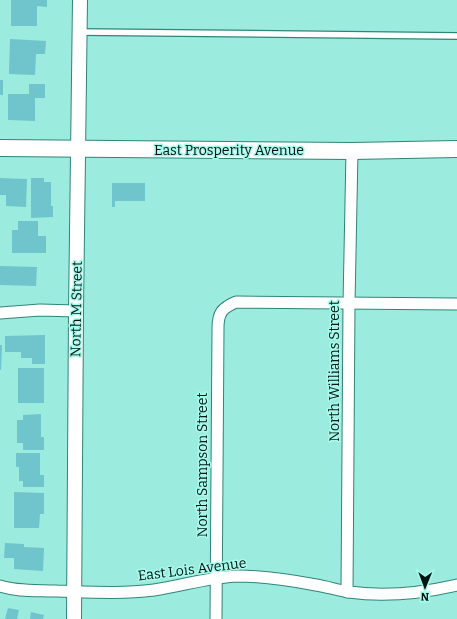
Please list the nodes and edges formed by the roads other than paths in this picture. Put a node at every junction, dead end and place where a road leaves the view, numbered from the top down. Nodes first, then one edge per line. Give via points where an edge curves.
1 (80, 0) edge
2 (79, 32) junction
3 (457, 36) edge
4 (0, 148) edge
5 (78, 149) junction
6 (457, 149) edge
7 (352, 151) junction
8 (349, 304) junction
9 (457, 304) edge
10 (76, 311) junction
11 (0, 313) edge
12 (217, 578) junction
13 (457, 585) edge
14 (0, 586) edge
15 (74, 591) junction
16 (347, 592) junction
17 (74, 619) edge
18 (216, 619) edge

1 - 2 street, North M Street
2 - 3 lane
2 - 5 street, North M Street
4 - 5 main road, East Prosperity Avenue
5 - 7 main road, East Prosperity Avenue
5 - 10 street, North M Street
6 - 7 main road, East Prosperity Avenue
7 - 8 street, North Williams Street
8 - 9 street
8 - 12 street, North Sampson Street via 236,302 221,312 218,320
8 - 16 street, North Williams Street
10 - 11 street via 34,310
10 - 15 street, North M Street
12 - 15 street, East Lois Avenue via 154,590 96,593
12 - 16 street, East Lois Avenue via 262,576
12 - 18 street, North Sampson Street
13 - 16 street, East Lois Avenue via 412,593
14 - 15 street, East Lois Avenue via 30,591
15 - 17 street, North M Street

